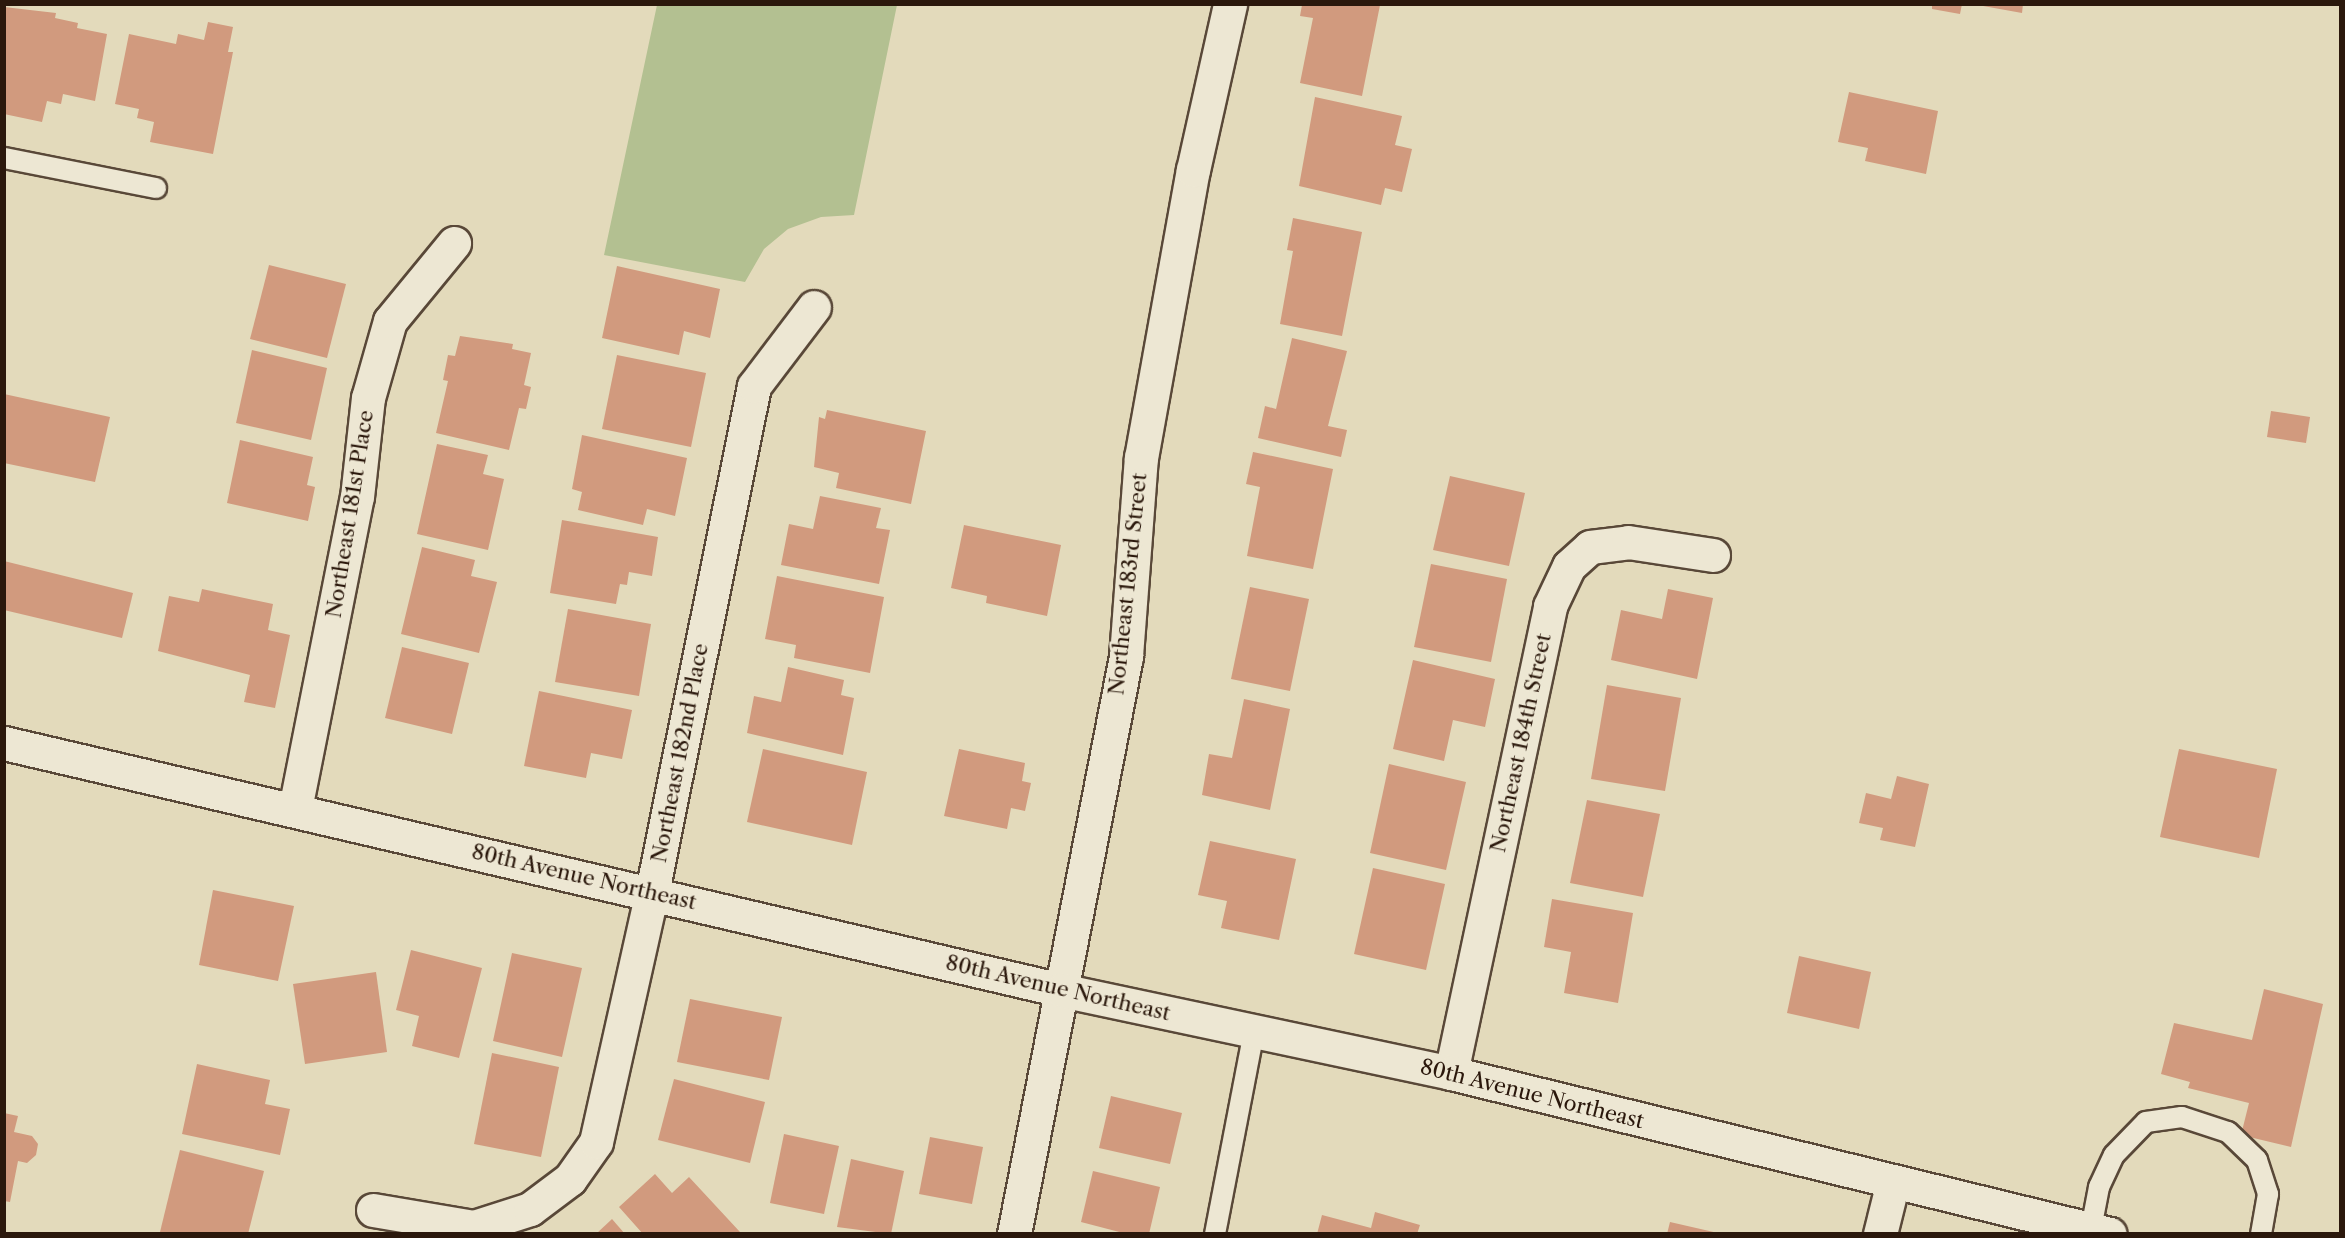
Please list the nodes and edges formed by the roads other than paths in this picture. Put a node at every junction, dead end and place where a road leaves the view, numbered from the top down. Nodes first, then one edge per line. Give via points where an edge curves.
1 (1230, 4) edge
2 (4, 158) edge
3 (156, 188) dead end
4 (454, 243) dead end
5 (814, 307) dead end
6 (1713, 555) dead end
7 (4, 743) edge
8 (295, 809) junction
9 (652, 892) junction
10 (1061, 990) junction
11 (1254, 1031) junction
12 (1451, 1073) junction
13 (1893, 1182) junction
14 (374, 1210) dead end
15 (476, 1230) edge
16 (2101, 1231) edge
17 (1014, 1233) edge
18 (1215, 1233) edge
19 (1880, 1233) edge
20 (2261, 1233) edge

1 - 10 street, Northeast 183rd Street via 1193,170 1141,458 1125,656
2 - 3 lane
4 - 8 street, Northeast 181st Place via 390,321 368,398 357,497
5 - 9 street, Northeast 182nd Place via 754,386
6 - 12 street, Northeast 184th Street via 1628,542 1590,547 1569,566 1550,606
7 - 8 street, 80th Avenue Northeast
8 - 9 street, 80th Avenue Northeast
9 - 10 street, 80th Avenue Northeast
9 - 15 street, Northeast 182nd Place via 596,1142 570,1179 530,1209
10 - 11 street, 80th Avenue Northeast
10 - 17 street, Northeast 183rd Street
11 - 12 street, 80th Avenue Northeast
11 - 18 lane
12 - 13 street, 80th Avenue Northeast
13 - 16 street, 80th Avenue Northeast
13 - 19 street
14 - 15 street, Northeast 182nd Place
16 - 20 lane via 2099,1187 2114,1155 2146,1122 2182,1117 2228,1132 2257,1160 2268,1194

